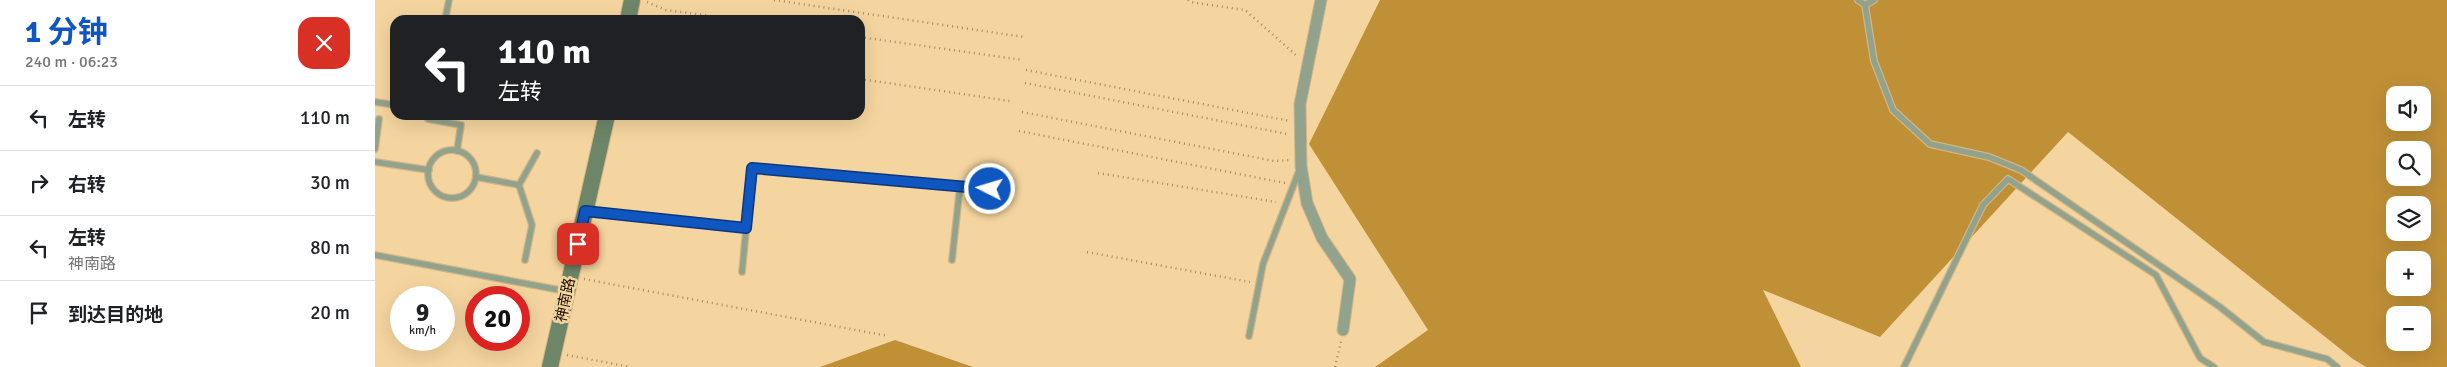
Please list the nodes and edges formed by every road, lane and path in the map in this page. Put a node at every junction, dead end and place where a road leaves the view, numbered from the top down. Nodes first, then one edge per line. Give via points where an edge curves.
1 (449, 0) edge
2 (632, 0) edge
3 (641, 0) edge
4 (774, 0) edge
5 (1188, 0) edge
6 (1321, 0) edge
7 (1858, 0) edge
8 (1874, 0) edge
9 (1865, 6) junction
10 (446, 15) edge
11 (629, 15) edge
12 (703, 15) edge
13 (1024, 37) dead end
14 (865, 38) edge
15 (1023, 60) dead end
16 (1307, 65) junction
17 (1026, 70) dead end
18 (865, 80) edge
19 (1025, 83) dead end
20 (1009, 101) dead end
21 (375, 102) edge
22 (390, 104) edge
23 (1022, 112) dead end
24 (379, 119) dead end
25 (434, 120) edge
26 (606, 120) edge
27 (1299, 120) junction
28 (1019, 131) dead end
29 (1299, 134) junction
30 (375, 149) edge
31 (457, 151) junction
32 (537, 153) dead end
33 (1301, 161) junction
34 (375, 162) edge
35 (429, 170) junction
36 (1098, 173) dead end
37 (476, 177) junction
38 (519, 184) junction
39 (1294, 184) junction
40 (959, 186) junction
41 (990, 189) dead end
42 (1287, 204) junction
43 (585, 211) junction
44 (746, 228) junction
45 (1087, 252) dead end
46 (375, 255) edge
47 (525, 260) dead end
48 (952, 260) dead end
49 (743, 272) dead end
50 (569, 284) junction
51 (1259, 284) junction
52 (1343, 330) joint
53 (888, 336) dead end
54 (1249, 336) dead end
55 (552, 360) edge
56 (631, 367) edge
57 (1335, 367) edge
58 (1904, 367) edge
59 (2214, 367) edge
60 (2337, 367) edge

1 - 10 lane
2 - 11 street
3 - 12 path via 666,10
4 - 13 path
5 - 16 path via 1245,10
6 - 16 street
7 - 9 lane
8 - 9 lane
9 - 60 lane via 1874,62 1893,110 1930,144 1989,156 2021,170 2220,307 2264,342 2327,359
14 - 15 path
16 - 27 street
17 - 27 path via 1287,121
18 - 20 path
19 - 29 path via 1285,134
21 - 22 lane
23 - 33 path via 1274,160
24 - 30 lane
25 - 31 lane via 461,125
26 - 43 street, 神南路
27 - 29 street
28 - 39 path
29 - 33 street
31 - 35 lane via 444,151
31 - 37 lane via 473,161
32 - 38 lane
33 - 39 lane
33 - 52 street via 1307,203 1322,238 1350,279
34 - 35 lane
35 - 37 lane via 435,190 449,197 469,190
36 - 42 path
37 - 38 lane
38 - 47 lane via 532,225
39 - 42 lane
40 - 41 lane
40 - 44 lane via 752,168
40 - 48 lane
42 - 51 lane via 1263,264
43 - 44 lane
43 - 50 street, 神南路
44 - 49 lane
45 - 51 path
46 - 50 lane
50 - 53 path via 618,284
50 - 55 street, 神南路
51 - 54 lane
52 - 57 path
55 - 56 path
58 - 59 lane via 1983,205 2008,179 2156,275 2200,358

